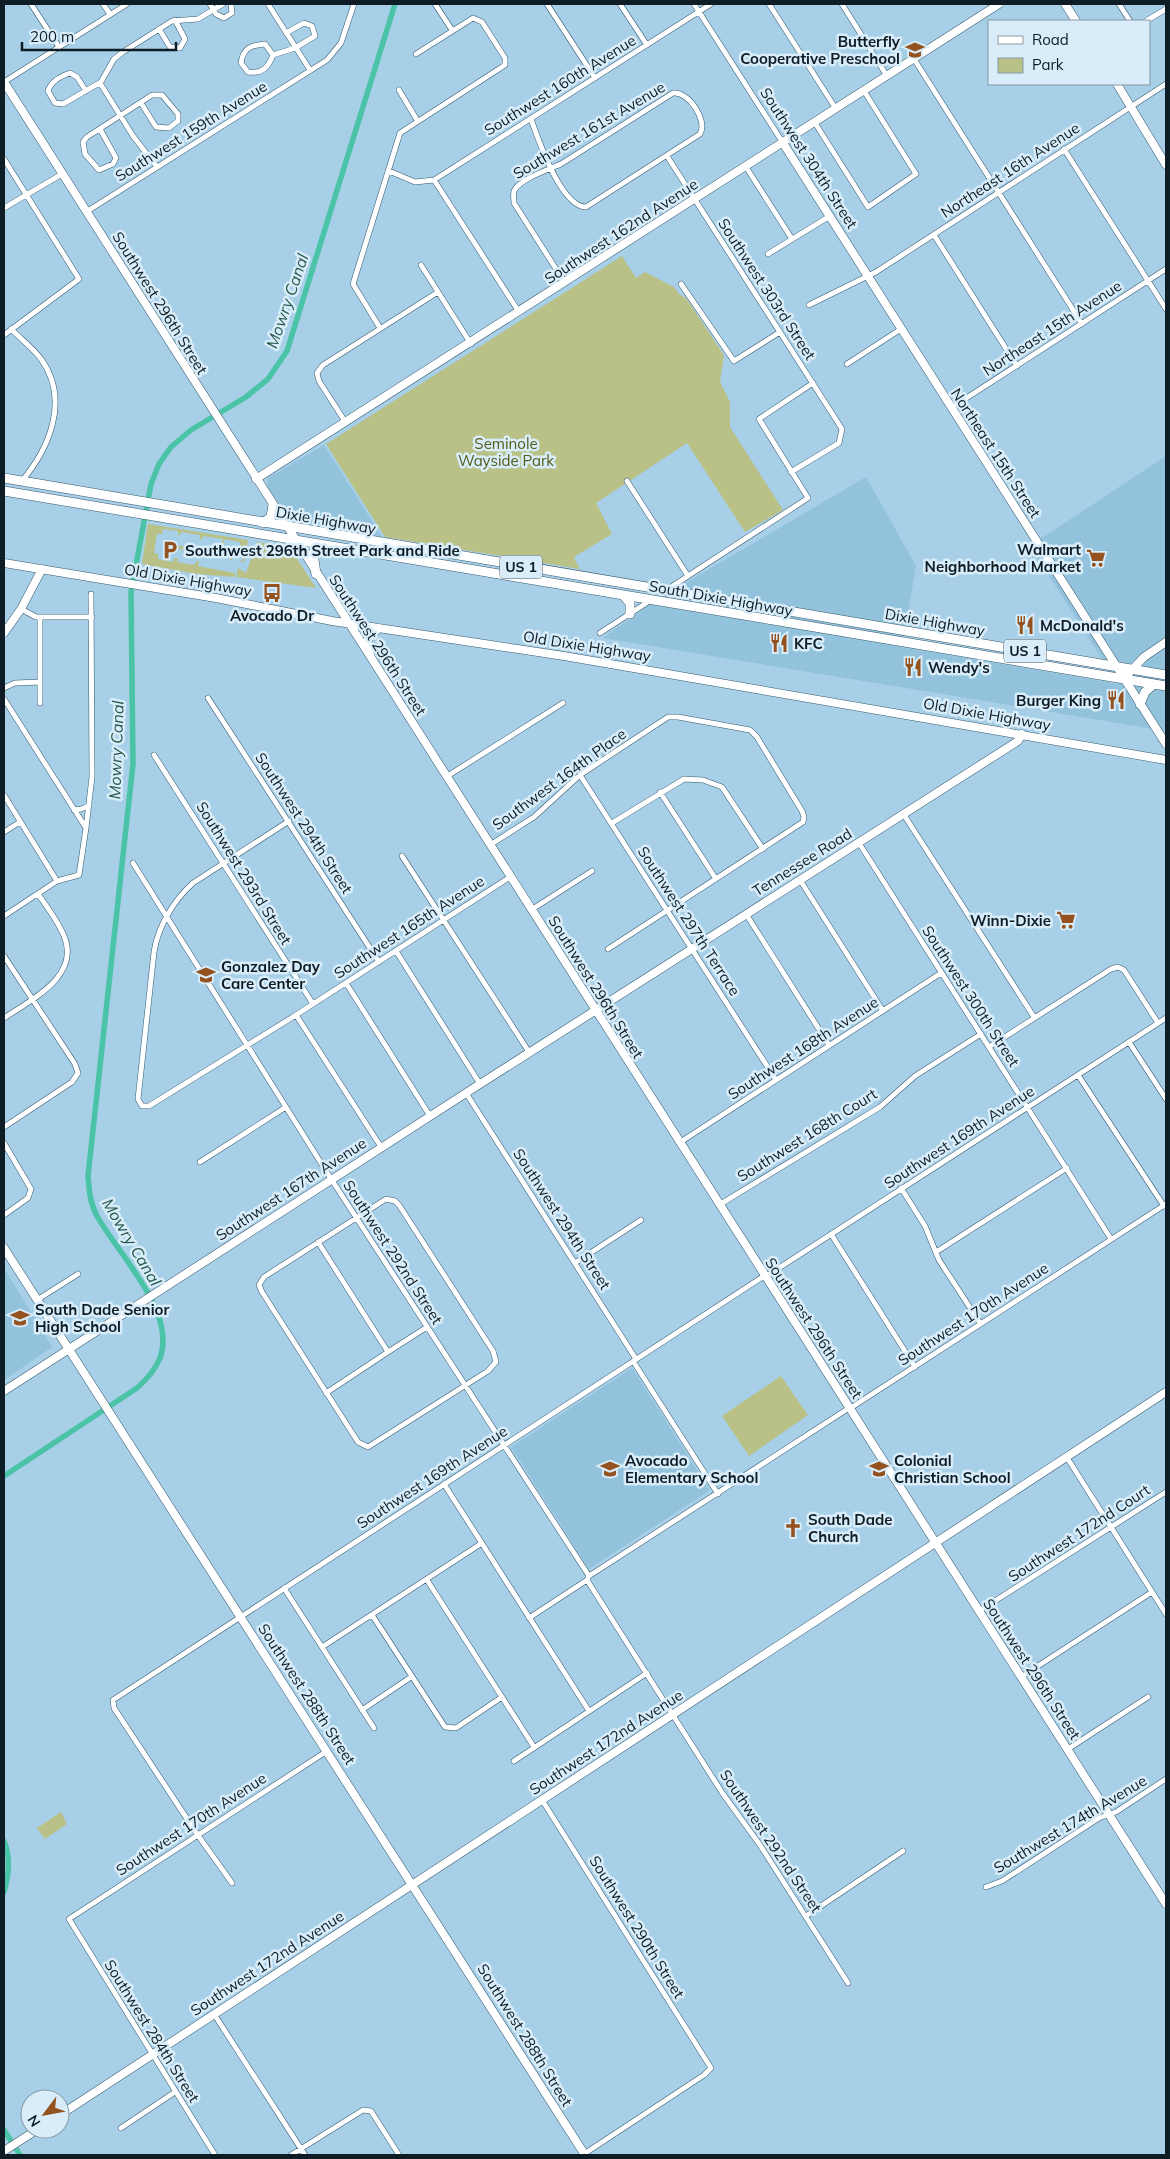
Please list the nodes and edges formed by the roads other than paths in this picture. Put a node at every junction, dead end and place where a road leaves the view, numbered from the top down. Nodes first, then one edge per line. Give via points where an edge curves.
1 (31, 4) edge
2 (103, 4) edge
3 (127, 4) edge
4 (210, 4) edge
5 (223, 4) edge
6 (232, 4) edge
7 (268, 4) edge
8 (354, 4) edge
9 (436, 4) edge
10 (547, 4) edge
11 (620, 4) edge
12 (694, 4) edge
13 (711, 4) edge
14 (769, 4) edge
15 (842, 4) edge
16 (999, 4) edge
17 (1065, 4) edge
18 (1119, 4) edge
19 (1166, 9) edge
20 (213, 10) junction
21 (699, 12) junction
22 (110, 14) junction
23 (175, 20) junction
24 (1075, 20) edge
25 (1129, 20) edge
26 (1148, 20) edge
27 (158, 29) junction
28 (452, 30) junction
29 (286, 33) junction
30 (647, 45) junction
31 (59, 47) junction
32 (295, 48) junction
33 (416, 54) dead end
34 (273, 56) junction
35 (914, 59) junction
36 (310, 70) junction
37 (887, 76) junction
38 (595, 78) junction
39 (4, 82) edge
40 (100, 83) junction
41 (1166, 84) edge
42 (1118, 85) edge
43 (399, 90) dead end
44 (86, 91) junction
45 (864, 91) junction
46 (141, 103) junction
47 (1130, 108) junction
48 (836, 109) junction
49 (120, 116) junction
50 (531, 119) junction
51 (418, 120) junction
52 (815, 123) junction
53 (100, 129) junction
54 (783, 143) junction
55 (1064, 150) junction
56 (667, 156) junction
57 (4, 159) edge
58 (1166, 165) edge
59 (157, 167) junction
60 (746, 167) junction
61 (551, 168) junction
62 (388, 172) junction
63 (62, 174) junction
64 (434, 180) junction
65 (999, 192) junction
66 (26, 194) junction
67 (695, 200) junction
68 (4, 208) edge
69 (86, 212) junction
70 (830, 216) junction
71 (934, 235) junction
72 (792, 239) junction
73 (768, 254) dead end
74 (421, 265) dead end
75 (1166, 269) edge
76 (868, 276) junction
77 (1148, 281) junction
78 (565, 282) junction
79 (681, 284) dead end
80 (438, 292) junction
81 (809, 305) dead end
82 (1166, 309) edge
83 (519, 313) junction
84 (1082, 324) junction
85 (380, 328) junction
86 (11, 329) junction
87 (902, 329) junction
88 (780, 332) junction
89 (4, 335) edge
90 (471, 344) junction
91 (847, 364) dead end
92 (1017, 366) junction
93 (813, 383) junction
94 (951, 408) junction
95 (346, 424) junction
96 (791, 472) junction
97 (4, 478) edge
98 (256, 479) junction
99 (627, 481) dead end
100 (21, 482) junction
101 (4, 485) edge
102 (4, 491) edge
103 (18, 494) junction
104 (94, 495) junction
105 (273, 505) junction
106 (188, 522) junction
107 (263, 523) junction
108 (288, 527) junction
109 (296, 541) junction
110 (321, 544) junction
111 (399, 546) junction
112 (397, 558) junction
113 (472, 558) junction
114 (4, 563) edge
115 (42, 569) junction
116 (476, 571) junction
117 (554, 572) junction
118 (316, 574) junction
119 (688, 576) junction
120 (644, 587) joint
121 (592, 590) joint
122 (666, 591) junction
123 (91, 594) dead end
124 (620, 594) junction
125 (699, 597) junction
126 (652, 600) junction
127 (336, 605) junction
128 (21, 609) junction
129 (630, 614) junction
130 (92, 617) junction
131 (40, 618) junction
132 (326, 620) junction
133 (347, 623) junction
134 (379, 628) junction
135 (818, 628) junction
136 (891, 629) junction
137 (4, 633) edge
138 (600, 633) dead end
139 (1166, 642) edge
140 (906, 643) junction
141 (977, 643) junction
142 (371, 659) junction
143 (1113, 663) junction
144 (1045, 666) junction
145 (1132, 669) junction
146 (1166, 674) edge
147 (1126, 679) junction
148 (40, 682) junction
149 (1154, 684) junction
150 (1166, 686) edge
151 (4, 688) edge
152 (208, 698) dead end
153 (4, 699) edge
154 (40, 702) dead end
155 (563, 703) dead end
156 (1140, 704) junction
157 (1022, 734) junction
158 (1166, 744) edge
159 (154, 755) dead end
160 (1166, 760) edge
161 (580, 775) junction
162 (446, 777) junction
163 (660, 792) junction
164 (4, 795) edge
165 (89, 806) junction
166 (74, 810) junction
167 (904, 815) junction
168 (289, 821) junction
169 (20, 822) junction
170 (612, 823) junction
171 (86, 828) junction
172 (4, 832) edge
173 (858, 843) junction
174 (490, 845) junction
175 (763, 849) junction
176 (402, 856) dead end
177 (133, 863) dead end
178 (224, 863) junction
179 (592, 871) dead end
180 (510, 876) junction
181 (716, 878) junction
182 (800, 880) junction
183 (57, 881) junction
184 (38, 894) junction
185 (531, 910) junction
186 (667, 910) junction
187 (746, 914) junction
188 (4, 916) edge
189 (166, 918) junction
190 (444, 920) junction
191 (692, 948) junction
192 (608, 949) dead end
193 (396, 951) junction
194 (4, 956) edge
195 (379, 962) junction
196 (941, 973) junction
197 (346, 983) junction
198 (32, 999) junction
199 (313, 1004) junction
200 (594, 1011) junction
201 (883, 1011) junction
202 (296, 1015) junction
203 (1034, 1017) junction
204 (4, 1018) edge
205 (1166, 1018) edge
206 (1158, 1024) junction
207 (980, 1034) junction
208 (1129, 1042) junction
209 (829, 1045) junction
210 (246, 1046) junction
211 (989, 1047) junction
212 (529, 1052) junction
213 (1078, 1075) junction
214 (776, 1080) junction
215 (480, 1084) junction
216 (466, 1093) junction
217 (1166, 1099) edge
218 (286, 1107) junction
219 (1028, 1107) junction
220 (430, 1116) junction
221 (4, 1127) edge
222 (679, 1142) junction
223 (4, 1143) edge
224 (381, 1147) junction
225 (200, 1162) dead end
226 (1067, 1168) junction
227 (332, 1179) junction
228 (901, 1188) junction
229 (718, 1204) junction
230 (1165, 1205) edge
231 (4, 1215) edge
232 (356, 1217) junction
233 (641, 1220) dead end
234 (831, 1234) junction
235 (1111, 1240) junction
236 (318, 1242) junction
237 (4, 1248) edge
238 (936, 1252) junction
239 (575, 1263) junction
240 (78, 1274) dead end
241 (764, 1276) junction
242 (37, 1300) junction
243 (980, 1324) junction
244 (427, 1327) junction
245 (68, 1348) junction
246 (388, 1352) junction
247 (635, 1360) junction
248 (915, 1367) junction
249 (465, 1387) junction
250 (4, 1391) edge
251 (1166, 1392) edge
252 (326, 1393) junction
253 (849, 1408) junction
254 (503, 1446) junction
255 (1066, 1456) junction
256 (444, 1484) junction
257 (1166, 1492) edge
258 (718, 1494) junction
259 (1110, 1527) junction
260 (934, 1541) junction
261 (482, 1543) junction
262 (588, 1578) junction
263 (427, 1580) junction
264 (284, 1588) junction
265 (1152, 1592) junction
266 (979, 1611) junction
267 (1166, 1614) edge
268 (372, 1615) junction
269 (241, 1618) junction
270 (529, 1618) junction
271 (322, 1648) junction
272 (647, 1674) junction
273 (1021, 1677) junction
274 (411, 1678) junction
275 (502, 1697) junction
276 (1148, 1697) dead end
277 (362, 1710) junction
278 (589, 1711) junction
279 (672, 1714) junction
280 (374, 1728) dead end
281 (534, 1747) junction
282 (1068, 1749) junction
283 (327, 1751) junction
284 (514, 1761) dead end
285 (1166, 1780) edge
286 (542, 1800) junction
287 (1109, 1815) junction
288 (196, 1834) junction
289 (903, 1851) dead end
290 (232, 1883) dead end
291 (413, 1884) junction
292 (986, 1888) dead end
293 (1166, 1904) edge
294 (806, 1916) junction
295 (69, 1919) joint
296 (848, 1983) dead end
297 (214, 2014) junction
298 (151, 2055) junction
299 (175, 2092) junction
300 (70, 2108) edge
301 (121, 2128) dead end
302 (22, 2139) edge
303 (301, 2149) junction
304 (6, 2150) edge
305 (584, 2154) edge
306 (214, 2155) edge
307 (291, 2155) edge
308 (305, 2155) edge
309 (399, 2155) edge

1 - 31 street
2 - 22 street
3 - 22 street
4 - 20 street
5 - 20 street
6 - 20 street via 229,16 220,16
7 - 29 street
8 - 36 street, Southwest 159th Avenue via 338,50
9 - 28 street
10 - 38 street
11 - 30 street
12 - 21 street, Southwest 304th Street
13 - 21 street, Southwest 160th Avenue
14 - 48 street
15 - 37 street
16 - 35 street, Southwest 162nd Avenue
17 - 24 street
18 - 25 street
19 - 26 street
20 - 23 street via 195,20
21 - 30 street, Southwest 160th Avenue
21 - 54 street, Southwest 304th Street
22 - 31 street
23 - 27 street
23 - 27 street via 185,36 180,48 170,47
27 - 40 street via 117,56
28 - 33 street
28 - 51 street via 473,18 482,22 505,58 505,65
29 - 32 street
29 - 32 street via 304,23 312,26 315,36
30 - 38 street, Southwest 160th Avenue
31 - 39 street
32 - 34 street
32 - 36 street
34 - 34 street via 265,44 256,45 242,54 241,63 248,72 256,73 265,70
35 - 37 street, Southwest 162nd Avenue
35 - 65 street
36 - 59 street, Southwest 159th Avenue
37 - 45 street, Southwest 162nd Avenue
38 - 50 street, Southwest 160th Avenue
39 - 63 street, Southwest 296th Street
40 - 44 street
40 - 49 street
41 - 47 street, Northeast 16th Avenue
42 - 47 street
43 - 51 street
44 - 44 street via 63,104 55,103 48,90 56,80 70,73 77,77
45 - 48 street, Southwest 162nd Avenue
45 - 52 street via 916,174 868,207
46 - 46 street via 152,96 162,95 178,114 178,121 169,128 156,127
46 - 49 street
47 - 55 street, Northeast 16th Avenue
47 - 58 street
48 - 52 street, Southwest 162nd Avenue
49 - 53 street
49 - 59 street
50 - 61 street
50 - 64 street, Southwest 160th Avenue
51 - 62 street via 400,133
52 - 54 street, Southwest 162nd Avenue
53 - 53 street via 116,158 113,164 99,170 85,154 82,145 87,137
54 - 60 street, Southwest 162nd Avenue
54 - 70 street, Southwest 304th Street
55 - 65 street, Northeast 16th Avenue
55 - 77 street
56 - 61 street via 586,207 574,203
56 - 61 street, Southwest 161st Avenue via 700,134 703,128 703,122 680,92 673,93
56 - 67 street, Southwest 303rd Street
57 - 66 street
59 - 69 street, Southwest 159th Avenue
60 - 67 street, Southwest 162nd Avenue
60 - 72 street
61 - 78 street, Southwest 161st Avenue via 517,187 513,192 514,203
62 - 64 street via 415,182
62 - 85 street via 353,284
63 - 66 street via 35,192
63 - 69 street, Southwest 296th Street
64 - 83 street
65 - 71 street, Northeast 16th Avenue
65 - 84 street
66 - 68 street
66 - 86 street via 79,279
67 - 78 street, Southwest 162nd Avenue
67 - 88 street, Southwest 303rd Street
69 - 98 street, Southwest 296th Street
70 - 72 street
70 - 76 street, Southwest 304th Street
71 - 76 street, Northeast 16th Avenue
71 - 92 street
72 - 73 street
74 - 80 street
75 - 77 street, Northeast 15th Avenue
76 - 81 street, Northeast 16th Avenue
76 - 87 street, Northeast 15th Street
77 - 82 street
77 - 84 street, Northeast 15th Avenue
78 - 83 street, Southwest 162nd Avenue
79 - 88 street via 734,361
80 - 85 street
80 - 90 street
83 - 90 street, Southwest 162nd Avenue
84 - 92 street, Northeast 15th Avenue
85 - 95 street via 323,365 317,373
86 - 89 street
86 - 100 street via 41,359 52,378 55,399 56,415 46,441
87 - 91 street
87 - 94 street, Northeast 15th Street
88 - 93 street, Southwest 303rd Street
90 - 95 street, Southwest 162nd Avenue
92 - 94 street, Northeast 15th Avenue
93 - 96 street, Southwest 303rd Street via 842,430 842,436 839,443
93 - 96 street via 759,419
94 - 143 street, Northeast 15th Street
95 - 98 street, Southwest 162nd Avenue
96 - 119 street via 808,498
97 - 100 highway, Dixie Highway / US 1
98 - 105 street, Southwest 296th Street
99 - 119 street
100 - 101 highway via 15,486
100 - 104 highway, Dixie Highway / US 1
102 - 103 highway, Dixie Highway / US 1
103 - 104 highway via 30,490 78,498
103 - 106 highway, Dixie Highway / US 1
104 - 107 highway, Dixie Highway / US 1
105 - 107 highway via 272,517
105 - 108 street, Southwest 296th Street
106 - 108 highway via 202,520 276,532
106 - 109 highway, Dixie Highway / US 1
107 - 108 highway, Dixie Highway / US 1
108 - 109 street, Southwest 296th Street
108 - 111 highway, Dixie Highway / US 1
109 - 110 highway, Dixie Highway / US 1
109 - 111 highway via 311,537 382,548
109 - 118 street, Southwest 296th Street
110 - 112 highway, Dixie Highway / US 1
110 - 118 highway via 312,553
111 - 113 highway, Dixie Highway / US 1
112 - 113 highway via 415,554 465,563
112 - 116 highway, Dixie Highway / US 1
113 - 117 highway, Dixie Highway / US 1
114 - 115 street, Old Dixie Highway
115 - 128 street
115 - 132 street, Old Dixie Highway
116 - 117 highway via 482,566 536,574
116 - 121 highway, Dixie Highway / US 1
117 - 120 highway, Dixie Highway / US 1
118 - 127 street, Southwest 296th Street
119 - 122 street
120 - 122 highway, South Dixie Highway / US 1
121 - 124 highway, South Dixie Highway / US 1
122 - 124 highway via 657,595 626,590
122 - 125 highway, South Dixie Highway / US 1
123 - 130 street
124 - 126 highway, South Dixie Highway / US 1
124 - 129 highway via 630,603
125 - 126 highway
125 - 136 highway, Dixie Highway / US 1
126 - 129 street
126 - 135 highway, South Dixie Highway / US 1
127 - 132 street
127 - 133 street, Southwest 296th Street
128 - 131 street
128 - 137 street
129 - 138 street
130 - 131 street
130 - 165 street via 92,777
131 - 148 street
132 - 133 street, Old Dixie Highway
133 - 134 street, Old Dixie Highway
133 - 142 street, Southwest 296th Street
134 - 142 street via 368,638
134 - 157 street, Old Dixie Highway
135 - 136 highway via 837,626 886,634
135 - 140 highway, Dixie Highway / US 1
136 - 141 highway, Dixie Highway / US 1
139 - 145 street
140 - 141 highway via 912,638 962,645
140 - 144 highway, Dixie Highway / US 1
141 - 143 highway, Dixie Highway / US 1
142 - 162 street, Southwest 296th Street
143 - 144 highway via 1102,669 1056,662
143 - 145 highway, Dixie Highway / US 1
143 - 147 street, Northeast 15th Street
144 - 147 highway, Dixie Highway / US 1
145 - 146 highway, Dixie Highway / US 1
145 - 147 street
147 - 149 highway, Dixie Highway / US 1
147 - 156 street, Northeast 15th Street
148 - 151 street via 15,683
148 - 154 street
149 - 150 highway, Dixie Highway / US 1
149 - 156 highway via 1145,692
152 - 168 street, Southwest 294th Street
153 - 166 street
155 - 162 street
156 - 158 street, Northeast 15th Street
157 - 160 street, Old Dixie Highway
157 - 167 street, Tennessee Road via 1018,741
159 - 178 street, Southwest 293rd Street
161 - 170 street, Southwest 297th Terrace
161 - 174 street, Southwest 164th Place via 534,817
161 - 175 street, Southwest 164th Place via 668,717 750,730 804,817 799,827
162 - 174 street, Southwest 296th Street
163 - 170 street
163 - 175 street via 684,779 703,780 722,787
163 - 181 street
164 - 169 street
165 - 166 street
165 - 171 street
166 - 171 street
167 - 173 street, Tennessee Road
167 - 203 street
168 - 178 street
168 - 195 street, Southwest 294th Street
169 - 172 street
169 - 183 street
170 - 186 street, Southwest 297th Terrace
171 - 183 street via 81,872 73,878
173 - 182 street, Tennessee Road
173 - 196 street, Southwest 300th Street
174 - 180 street, Southwest 296th Street
175 - 181 street
176 - 190 street
177 - 189 street, Southwest 292nd Street
178 - 189 street via 190,886
178 - 199 street, Southwest 293rd Street
179 - 185 street
180 - 185 street, Southwest 296th Street
180 - 190 street, Southwest 165th Avenue
181 - 186 street
182 - 187 street, Tennessee Road
182 - 201 street
183 - 184 street
184 - 188 street
184 - 198 street via 63,934 67,956 64,970 58,978
185 - 200 street, Southwest 296th Street
186 - 191 street, Southwest 297th Terrace
186 - 192 street
187 - 191 street, Tennessee Road
187 - 209 street
189 - 210 street, Southwest 292nd Street
189 - 210 street, Southwest 165th Avenue via 154,952 138,1099 142,1106 149,1106
190 - 193 street, Southwest 165th Avenue
190 - 212 street
191 - 200 street, Tennessee Road
191 - 214 street, Southwest 297th Terrace
193 - 195 street, Southwest 165th Avenue
193 - 215 street
194 - 198 street
195 - 197 street, Southwest 165th Avenue
196 - 201 street, Southwest 168th Avenue
196 - 207 street, Southwest 300th Street
197 - 199 street, Southwest 165th Avenue
197 - 220 street
198 - 204 street
198 - 221 street via 78,1073 72,1082
199 - 202 street, Southwest 165th Avenue
200 - 212 street, Southwest 167th Avenue
200 - 222 street, Southwest 296th Street
201 - 209 street, Southwest 168th Avenue
202 - 210 street, Southwest 165th Avenue
202 - 224 street
203 - 206 street via 1118,967 1124,970
203 - 211 street
205 - 206 street, Southwest 169th Avenue
206 - 208 street, Southwest 169th Avenue
207 - 211 street, Southwest 300th Street
207 - 229 street, Southwest 168th Court via 915,1076 880,1106
208 - 213 street, Southwest 169th Avenue
208 - 217 street
209 - 214 street, Southwest 168th Avenue
210 - 218 street, Southwest 292nd Street
211 - 219 street, Southwest 300th Street
212 - 215 street, Southwest 167th Avenue
213 - 219 street, Southwest 169th Avenue
213 - 230 street
214 - 222 street, Southwest 168th Avenue
215 - 216 street, Southwest 167th Avenue
216 - 220 street, Southwest 167th Avenue
216 - 239 street, Southwest 294th Street
218 - 225 street
218 - 227 street, Southwest 292nd Street
219 - 226 street, Southwest 300th Street
219 - 228 street, Southwest 169th Avenue
220 - 224 street, Southwest 167th Avenue
222 - 229 street, Southwest 296th Street
223 - 231 street via 30,1185 30,1196
224 - 227 street, Southwest 167th Avenue
226 - 235 street, Southwest 300th Street
226 - 238 street
227 - 232 street, Southwest 292nd Street
227 - 245 street, Southwest 167th Avenue
228 - 234 street, Southwest 169th Avenue
228 - 238 street via 925,1226
229 - 241 street, Southwest 296th Street
230 - 235 street, Southwest 170th Avenue
232 - 236 street
232 - 244 street, Southwest 292nd Street
232 - 249 street via 382,1201 395,1201 488,1343 495,1355 494,1365
233 - 239 street
234 - 241 street, Southwest 169th Avenue
234 - 248 street
235 - 243 street, Southwest 170th Avenue
236 - 246 street
236 - 252 street via 264,1276 260,1288
237 - 242 street, Southwest 288th Street
238 - 243 street
239 - 247 street, Southwest 294th Street
240 - 242 street
241 - 247 street, Southwest 169th Avenue
241 - 253 street, Southwest 296th Street
242 - 245 street, Southwest 288th Street
243 - 248 street, Southwest 170th Avenue
244 - 246 street
244 - 249 street, Southwest 292nd Street
245 - 250 street, Southwest 167th Avenue
245 - 269 street, Southwest 288th Street
246 - 252 street
247 - 254 street, Southwest 169th Avenue
247 - 258 street, Southwest 294th Street
248 - 253 street, Southwest 170th Avenue
249 - 252 street via 368,1447 358,1442
249 - 254 street, Southwest 292nd Street
251 - 255 street, Southwest 172nd Avenue
253 - 258 street, Southwest 170th Avenue
253 - 260 street, Southwest 296th Street
254 - 256 street, Southwest 169th Avenue
254 - 262 street, Southwest 292nd Street
255 - 259 street
255 - 260 street, Southwest 172nd Avenue
256 - 261 street
256 - 264 street, Southwest 169th Avenue
257 - 259 street, Southwest 172nd Court
258 - 262 street, Southwest 170th Avenue
259 - 265 street
259 - 266 street, Southwest 172nd Court
260 - 266 street, Southwest 296th Street
260 - 279 street, Southwest 172nd Avenue
261 - 263 street
261 - 270 street
262 - 270 street, Southwest 170th Avenue
262 - 272 street, Southwest 292nd Street
263 - 268 street
263 - 275 street
264 - 269 street, Southwest 169th Avenue
264 - 271 street
265 - 267 street
265 - 273 street
266 - 273 street, Southwest 296th Street
268 - 271 street
268 - 274 street
269 - 283 street, Southwest 288th Street
269 - 288 street, Southwest 169th Avenue via 113,1700 114,1708
270 - 278 street
271 - 277 street
272 - 278 street
272 - 279 street, Southwest 292nd Street
273 - 282 street, Southwest 296th Street
274 - 275 street via 441,1724 448,1728 457,1727
274 - 277 street
275 - 281 street
276 - 282 street
277 - 280 street
278 - 281 street
279 - 286 street, Southwest 172nd Avenue
279 - 294 street, Southwest 292nd Street
281 - 284 street
282 - 287 street, Southwest 296th Street
283 - 288 street, Southwest 170th Avenue
283 - 291 street, Southwest 288th Street
285 - 287 street, Southwest 174th Avenue
286 - 291 street, Southwest 172nd Avenue
286 - 305 street, Southwest 290th Street via 711,2068
287 - 292 street, Southwest 174th Avenue via 1099,1818
287 - 293 street, Southwest 296th Street
288 - 290 street
288 - 295 street, Southwest 170th Avenue
289 - 294 street
291 - 297 street, Southwest 172nd Avenue
291 - 305 street, Southwest 288th Street
294 - 296 street, Southwest 292nd Street
295 - 298 street, Southwest 284th Street
297 - 298 street, Southwest 172nd Avenue
297 - 303 street
298 - 299 street, Southwest 284th Street
298 - 300 street, Southwest 172nd Avenue
299 - 301 street
299 - 306 street, Southwest 284th Street
302 - 304 street
303 - 307 street
303 - 308 street
303 - 309 street via 363,2110 371,2111

